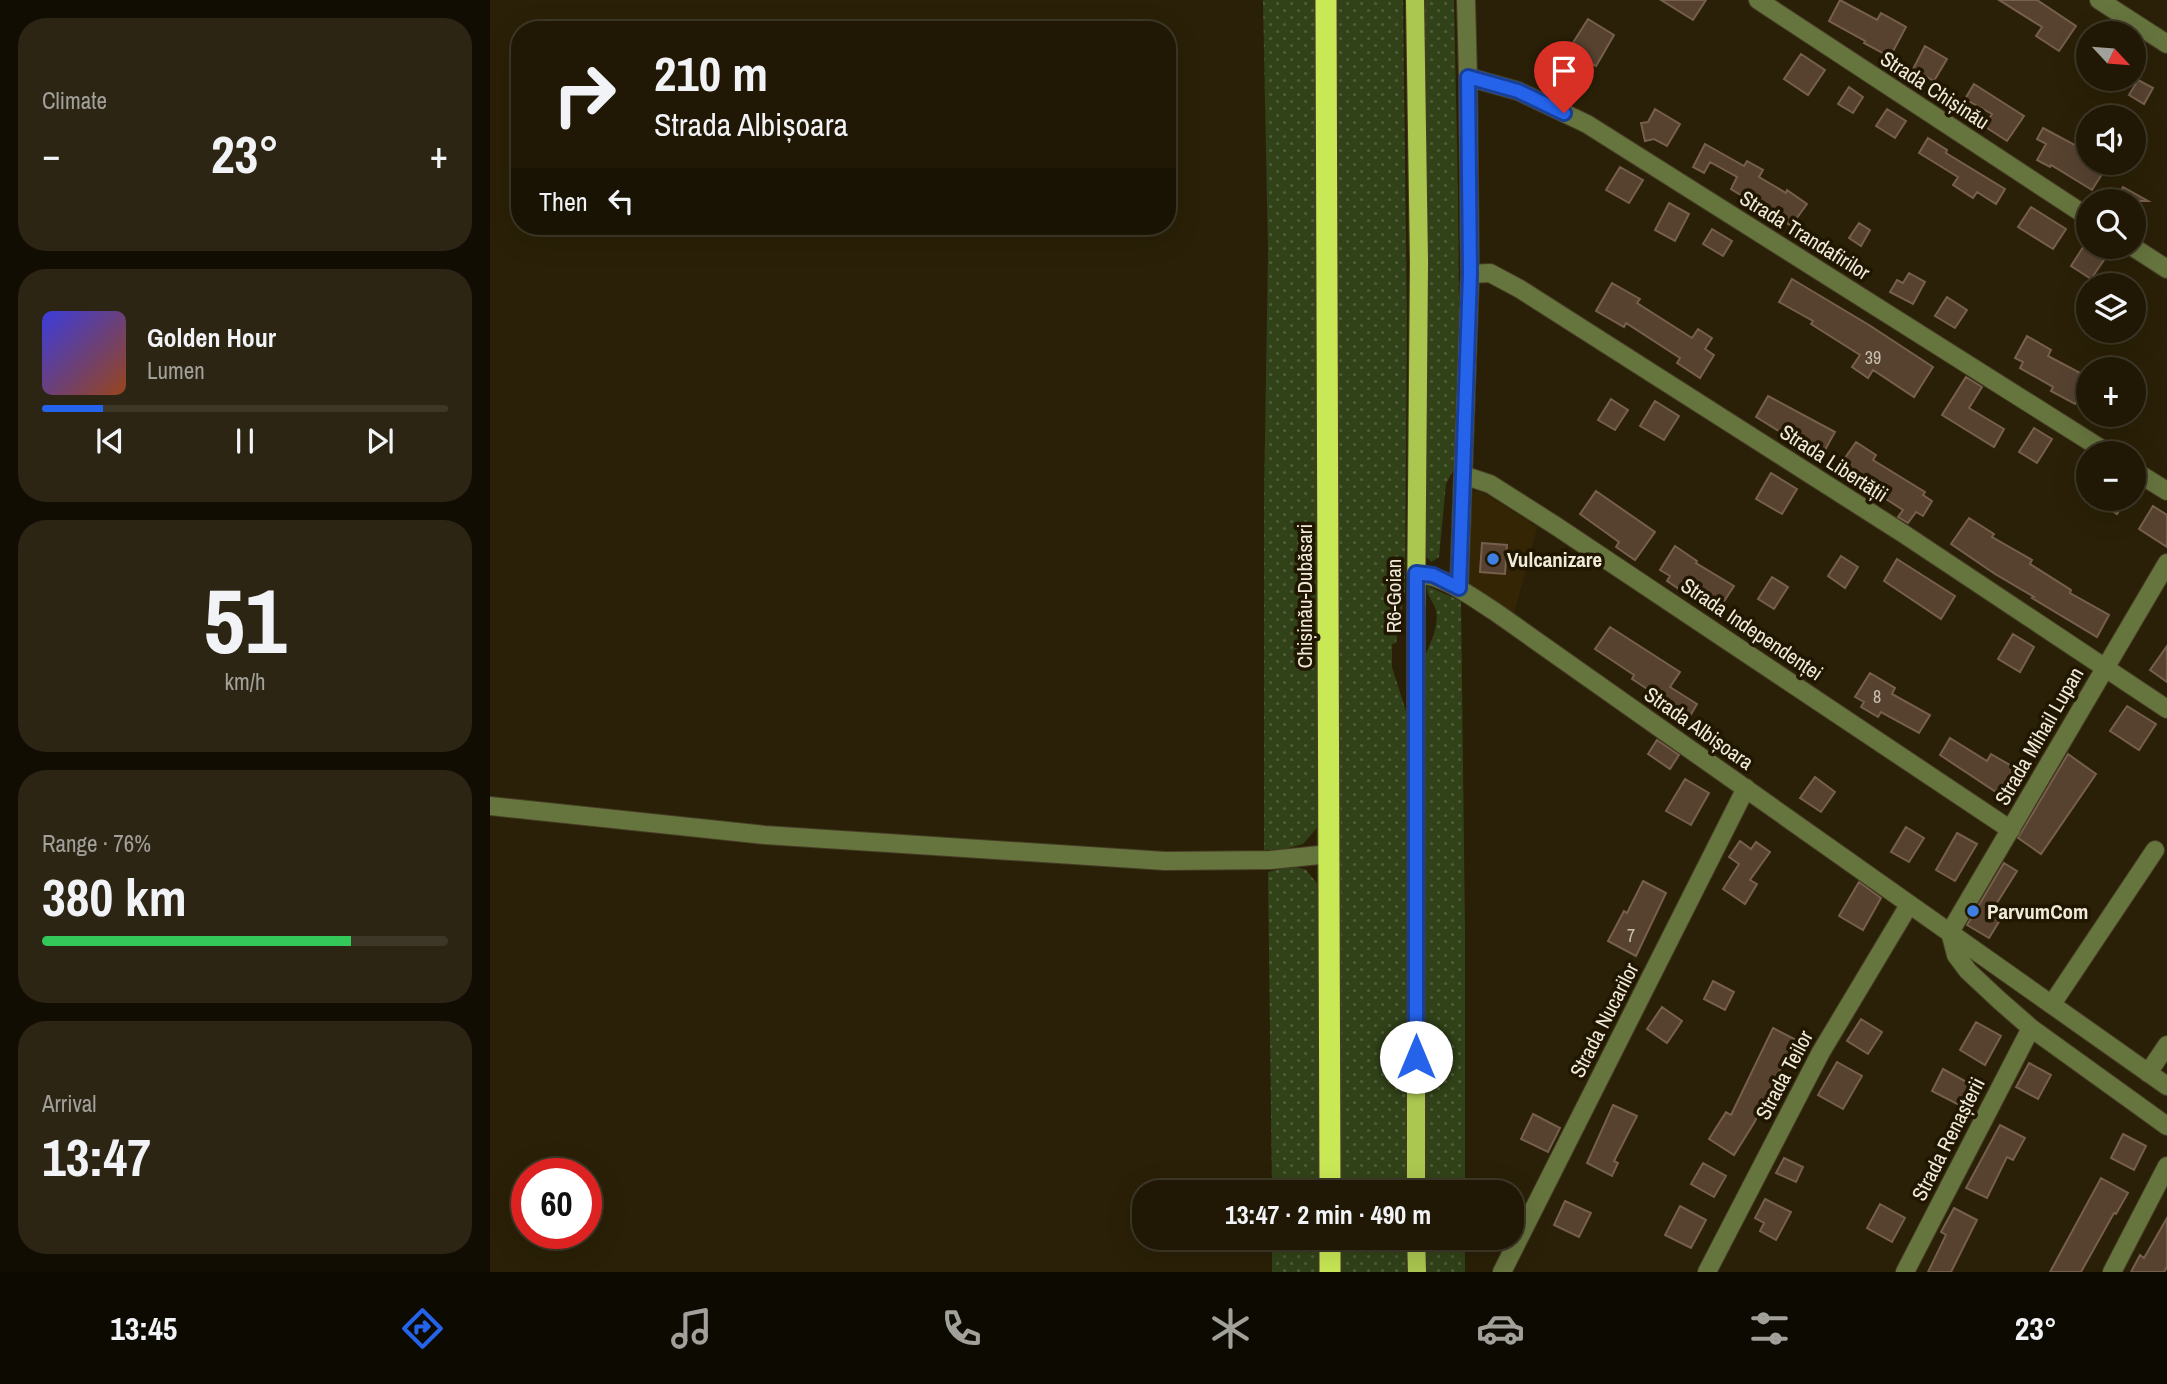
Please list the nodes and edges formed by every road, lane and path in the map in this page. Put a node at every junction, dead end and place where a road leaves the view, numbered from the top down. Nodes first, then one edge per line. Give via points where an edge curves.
1 (1326, 0) edge
2 (1415, 0) edge
3 (1466, 0) edge
4 (1758, 0) edge
5 (2099, 0) edge
6 (2167, 44) edge
7 (1468, 77) junction
8 (2076, 209) edge
9 (2146, 255) edge
10 (2167, 269) edge
11 (1470, 274) junction
12 (2089, 441) edge
13 (1463, 475) junction
14 (2146, 478) edge
15 (2167, 491) edge
16 (2167, 563) edge
17 (1416, 573) junction
18 (1459, 588) junction
19 (2105, 668) junction
20 (2167, 709) edge
21 (1746, 788) junction
22 (490, 806) edge
23 (2011, 830) junction
24 (2155, 850) dead end
25 (1329, 854) junction
26 (1909, 905) junction
27 (1951, 932) junction
28 (2052, 1004) junction
29 (2031, 1028) junction
30 (2167, 1045) edge
31 (2148, 1073) junction
32 (2167, 1086) edge
33 (2167, 1126) edge
34 (2167, 1166) edge
35 (1330, 1180) edge
36 (1416, 1180) edge
37 (1330, 1250) edge
38 (1416, 1250) edge
39 (1330, 1272) edge
40 (1416, 1272) edge
41 (1502, 1272) edge
42 (1707, 1272) edge
43 (1905, 1272) edge
44 (2112, 1272) edge

1 - 25 highway, Chișinău-Dubăsari
2 - 17 main road, R6-Goian via 1419,262
3 - 7 street
4 - 8 street, Strada Chișinău
5 - 6 street
7 - 11 street
7 - 12 street, Strada Trandafirilor via 1518,91 1587,124
9 - 10 street
11 - 13 street
11 - 19 street, Strada Libertății via 1490,274 1520,289
13 - 18 street
13 - 23 street, Strada Independenței via 1490,484 1556,526
14 - 15 street
16 - 19 street, Strada Mihail Lupan
17 - 18 street, Strada Albișoara via 1433,575
17 - 36 main road, R6-Goian
18 - 21 street, Strada Albișoara
19 - 20 street, Strada Libertății
19 - 23 street, Strada Mihail Lupan
21 - 26 street, Strada Albișoara
21 - 41 street, Strada Nucarilor
22 - 25 street via 765,835 1152,860 1271,860
23 - 27 street, Strada Mihail Lupan
24 - 28 street
25 - 35 highway, Chișinău-Dubăsari
26 - 27 street, Strada Albișoara
26 - 42 street, Strada Teilor via 1821,1052
27 - 28 street, Strada Albișoara
27 - 29 street via 1955,954 1968,971
28 - 31 street, Strada Albișoara
29 - 33 street
29 - 43 street, Strada Renașterii
30 - 31 street
31 - 32 street, Strada Albișoara
34 - 44 street
37 - 39 highway
38 - 40 main road

